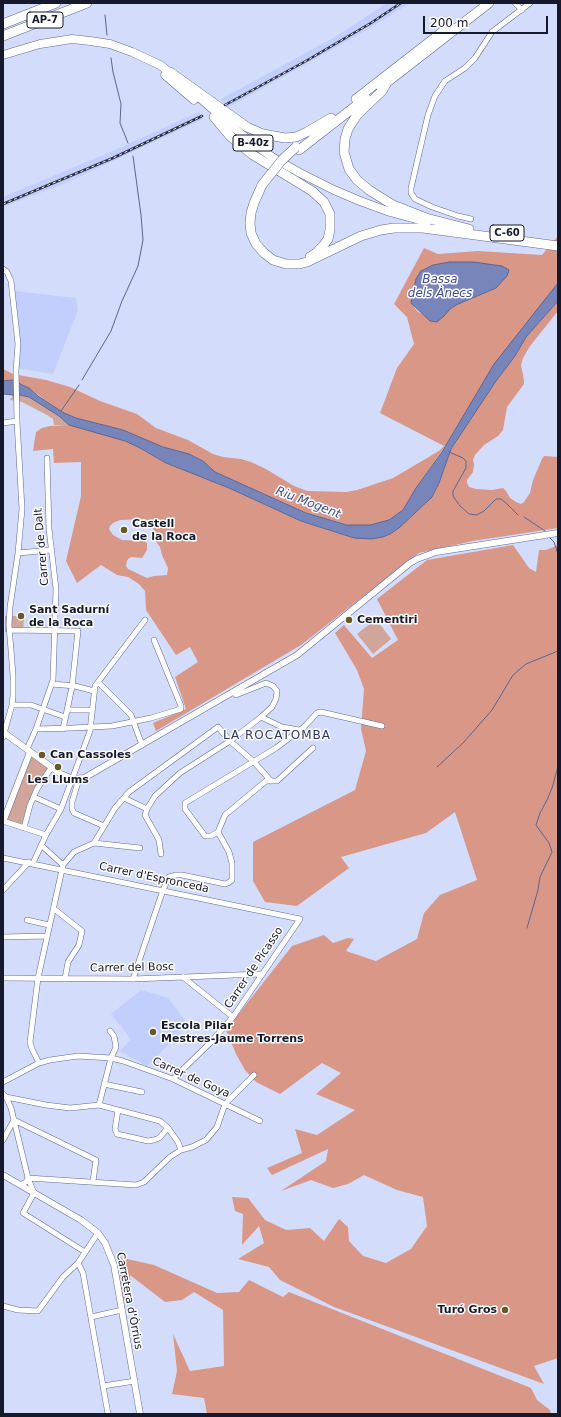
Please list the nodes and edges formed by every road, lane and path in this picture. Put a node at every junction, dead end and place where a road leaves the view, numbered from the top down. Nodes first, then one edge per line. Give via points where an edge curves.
1 (56, 3) edge
2 (86, 3) edge
3 (480, 3) edge
4 (489, 3) edge
5 (515, 3) edge
6 (530, 3) edge
7 (522, 10) junction
8 (3, 24) edge
9 (3, 36) edge
10 (55, 41) junction
11 (3, 55) edge
12 (170, 72) junction
13 (386, 84) junction
14 (214, 117) junction
15 (331, 118) junction
16 (298, 148) junction
17 (264, 186) junction
18 (471, 219) dead end
19 (464, 231) junction
20 (551, 241) edge
21 (558, 246) edge
22 (3, 269) edge
23 (17, 421) junction
24 (3, 423) edge
25 (47, 458) dead end
26 (558, 533) edge
27 (52, 550) junction
28 (18, 553) junction
29 (145, 620) dead end
30 (10, 627) junction
31 (54, 630) junction
32 (154, 640) dead end
33 (98, 682) junction
34 (52, 684) junction
35 (72, 687) junction
36 (94, 691) junction
37 (234, 692) junction
38 (12, 705) junction
39 (43, 709) junction
40 (67, 710) junction
41 (92, 710) junction
42 (65, 717) junction
43 (261, 718) junction
44 (133, 722) junction
45 (382, 726) dead end
46 (36, 728) junction
47 (90, 728) junction
48 (62, 729) junction
49 (299, 730) junction
50 (4, 734) edge
51 (230, 741) junction
52 (142, 745) junction
53 (313, 748) dead end
54 (28, 750) junction
55 (254, 762) junction
56 (51, 768) junction
57 (76, 779) junction
58 (271, 781) junction
59 (34, 797) junction
60 (124, 798) junction
61 (147, 808) junction
62 (61, 809) junction
63 (3, 821) edge
64 (104, 826) junction
65 (24, 828) junction
66 (218, 832) junction
67 (46, 835) junction
68 (94, 843) junction
69 (41, 845) junction
70 (140, 848) dead end
71 (161, 854) dead end
72 (3, 858) edge
73 (31, 863) junction
74 (62, 867) junction
75 (3, 890) edge
76 (163, 890) junction
77 (53, 908) junction
78 (300, 919) joint
79 (27, 920) dead end
80 (49, 925) junction
81 (47, 936) junction
82 (3, 937) edge
83 (261, 974) junction
84 (183, 977) junction
85 (3, 978) edge
86 (38, 978) junction
87 (65, 979) junction
88 (133, 979) junction
89 (233, 1018) junction
90 (110, 1031) dead end
91 (111, 1058) junction
92 (39, 1063) junction
93 (254, 1074) dead end
94 (173, 1079) junction
95 (3, 1082) edge
96 (104, 1084) junction
97 (142, 1092) dead end
98 (4, 1095) edge
99 (225, 1104) junction
100 (99, 1105) junction
101 (118, 1110) junction
102 (14, 1120) junction
103 (260, 1121) dead end
104 (168, 1128) junction
105 (3, 1140) edge
106 (181, 1150) junction
107 (3, 1175) edge
108 (28, 1178) junction
109 (93, 1181) junction
110 (20, 1185) junction
111 (34, 1193) junction
112 (98, 1233) junction
113 (85, 1252) junction
114 (78, 1264) junction
115 (3, 1306) edge
116 (122, 1310) junction
117 (91, 1317) junction
118 (135, 1381) junction
119 (103, 1386) junction
120 (108, 1414) edge
121 (140, 1414) edge

1 - 8 highway, AP-7
2 - 9 highway, AP-7
3 - 15 highway
4 - 13 highway
5 - 7 street
6 - 7 street
7 - 18 street via 492,32 475,58 445,81 435,96 428,115 411,193 415,199 432,207
10 - 11 highway, B-40z
10 - 12 highway, B-40z via 72,39 110,44 146,58
10 - 14 highway, B-40z via 104,46 140,59 165,75
12 - 15 highway via 247,127 263,134 296,137
12 - 19 highway, B-40z via 240,133 272,157 300,173 380,208
13 - 16 highway
13 - 19 highway via 357,115 348,129 344,152 349,169 360,183 386,201
14 - 17 highway via 231,137 253,155 312,191 324,202 330,214 330,230 326,242 312,256 297,260 280,258 269,252 260,242 256,231 255,213
14 - 19 highway, B-40z via 269,160 330,194 417,224
15 - 16 highway
16 - 17 highway
17 - 19 highway via 251,213 251,233 261,250 270,258 282,263 294,265 307,262 368,233 380,230 411,228
19 - 20 highway, C-60
20 - 21 highway, C-60
22 - 23 street via 10,277 18,344
23 - 24 street
23 - 28 street via 22,509
25 - 27 street, Carrer de Dalt
26 - 37 street via 431,553 417,559 297,654
27 - 28 street
27 - 31 street, Carrer de Dalt via 56,590
28 - 30 street via 10,607
29 - 33 street
30 - 31 street
30 - 38 street
31 - 34 street, Carrer de Dalt
31 - 35 street via 78,631
32 - 44 street via 181,709
33 - 36 street
33 - 44 street via 131,715
34 - 35 street
34 - 39 street, Carrer de Dalt
35 - 36 street
35 - 40 street
36 - 41 street
37 - 43 street via 236,695 266,683 273,686 277,691 276,699
37 - 52 street
38 - 39 street via 31,705
38 - 50 street
39 - 42 street
39 - 46 street, Carrer de Dalt
40 - 41 street
40 - 42 street
41 - 47 street
42 - 48 street
43 - 49 street via 282,727
43 - 51 street
44 - 47 street
44 - 52 street
45 - 49 street via 321,712
46 - 48 street
46 - 54 street, Carrer de Dalt
47 - 48 street
47 - 57 street
49 - 55 street
50 - 54 street
51 - 55 street
51 - 60 street via 218,727
51 - 61 street via 180,773 155,796
52 - 57 street via 84,778
53 - 58 street via 278,781
54 - 56 street
54 - 63 street
55 - 58 street
55 - 66 street via 185,803 185,809 206,836
56 - 57 street
56 - 59 street
57 - 62 street
57 - 64 street via 72,802 74,813
58 - 66 street via 266,781 225,815
59 - 62 street
59 - 65 street
60 - 61 street
60 - 64 street
61 - 71 street via 145,815 159,840
62 - 67 street
63 - 65 street
64 - 68 street
65 - 67 street
66 - 76 street via 229,852 232,880 225,884 176,875 169,877
67 - 69 street
68 - 70 street
68 - 74 street via 74,852
69 - 73 street
69 - 74 street
72 - 73 street, Carrer d'Espronceda
73 - 74 street, Carrer d'Espronceda
73 - 75 street
74 - 76 street, Carrer d'Espronceda
74 - 77 street
76 - 78 street, Carrer d'Espronceda
76 - 88 street
77 - 80 street
77 - 87 street via 82,931 79,945 68,962
78 - 83 street, Carrer de Picasso
79 - 80 street
80 - 81 street
81 - 82 street
81 - 86 street
83 - 84 street, Carrer del Bosc
83 - 89 street, Carrer de Picasso
84 - 88 street, Carrer del Bosc
84 - 89 street
85 - 86 street, Carrer del Bosc
86 - 87 street, Carrer del Bosc
86 - 92 street via 30,1042
87 - 88 street, Carrer del Bosc
89 - 94 street, Carrer de Picasso
90 - 91 street via 116,1047
91 - 92 street, Carrer de Goya via 78,1056
91 - 94 street, Carrer de Goya
91 - 96 street
92 - 95 street, Carrer de Goya
93 - 99 street
94 - 99 street, Carrer de Goya
96 - 97 street
96 - 100 street
98 - 100 street via 70,1108
98 - 102 street
99 - 103 street, Carrer de Goya
99 - 106 street via 217,1127 206,1140 192,1148
100 - 101 street
101 - 104 street via 160,1121
101 - 104 street via 115,1129 117,1134 148,1141 159,1138
102 - 105 street
102 - 108 street
102 - 109 street via 96,1160
104 - 106 street
106 - 109 street via 144,1182 136,1185
107 - 110 street, Carretera d'Òrrius
108 - 109 street
108 - 110 street
108 - 111 street
110 - 111 street, Carretera d'Òrrius
111 - 112 street, Carretera d'Òrrius via 81,1220
111 - 113 street via 23,1213
112 - 113 street
112 - 116 street, Carretera d'Òrrius via 109,1249 114,1265
113 - 114 street
114 - 115 street via 63,1276 38,1311
114 - 117 street via 83,1273
116 - 117 street
116 - 118 street, Carretera d'Òrrius
117 - 119 street
118 - 119 street
118 - 121 street, Carretera d'Òrrius
119 - 120 street

